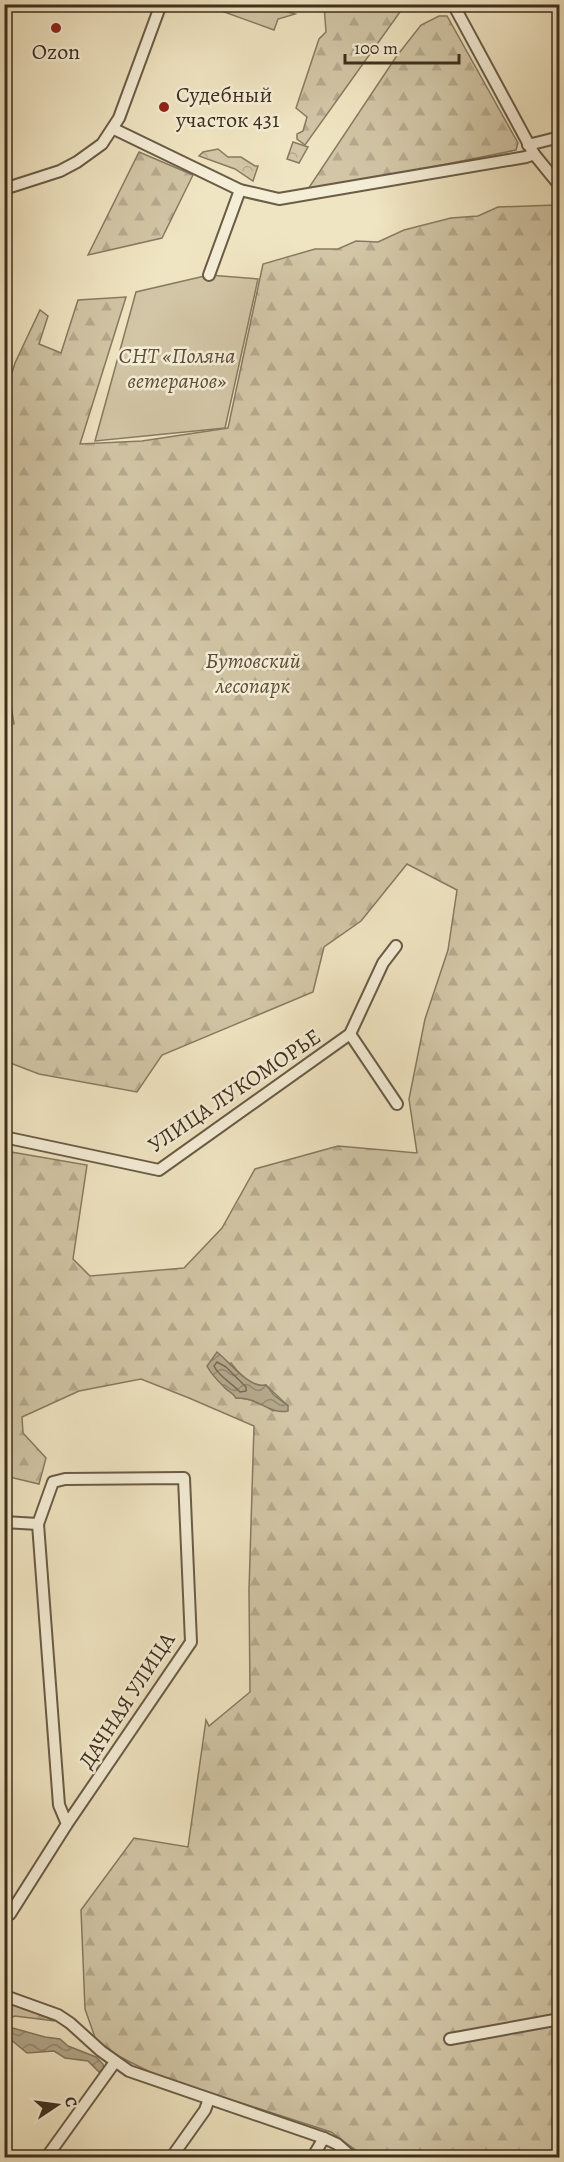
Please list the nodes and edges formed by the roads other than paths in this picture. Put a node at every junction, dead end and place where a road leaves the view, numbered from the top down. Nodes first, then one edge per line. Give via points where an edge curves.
1 (161, 4) edge
2 (453, 4) edge
3 (114, 129) junction
4 (560, 137) edge
5 (531, 149) junction
6 (560, 186) edge
7 (4, 189) edge
8 (240, 190) junction
9 (209, 275) dead end
10 (396, 946) dead end
11 (350, 1034) junction
12 (397, 1104) dead end
13 (4, 1137) edge
14 (4, 1522) edge
15 (38, 1524) junction
16 (67, 1824) junction
17 (4, 1916) edge
18 (4, 1993) edge
19 (560, 2019) edge
20 (450, 2039) dead end
21 (115, 2062) junction
22 (209, 2098) junction
23 (324, 2138) junction
24 (46, 2157) edge
25 (171, 2157) edge
26 (312, 2157) edge
27 (353, 2157) edge

1 - 3 street
2 - 5 street
3 - 7 street via 102,144 77,162
3 - 8 street
4 - 5 street
5 - 6 street
5 - 8 street via 526,157 279,199
8 - 9 street
10 - 11 street, УЛИЦА ЛУКОМОРЬЕ via 383,963
11 - 12 street
11 - 13 street, УЛИЦА ЛУКОМОРЬЕ via 159,1170
14 - 15 street
15 - 16 street, ДАЧНАЯ УЛИЦА via 59,1805
15 - 16 street, ДАЧНАЯ УЛИЦА via 53,1482 184,1478 191,1642
16 - 17 street, ДАЧНАЯ УЛИЦА via 10,1914
18 - 21 street via 58,2015
19 - 20 street
21 - 22 street via 147,2078
21 - 24 street
22 - 23 street
22 - 25 street via 205,2110
23 - 26 street
23 - 27 street

